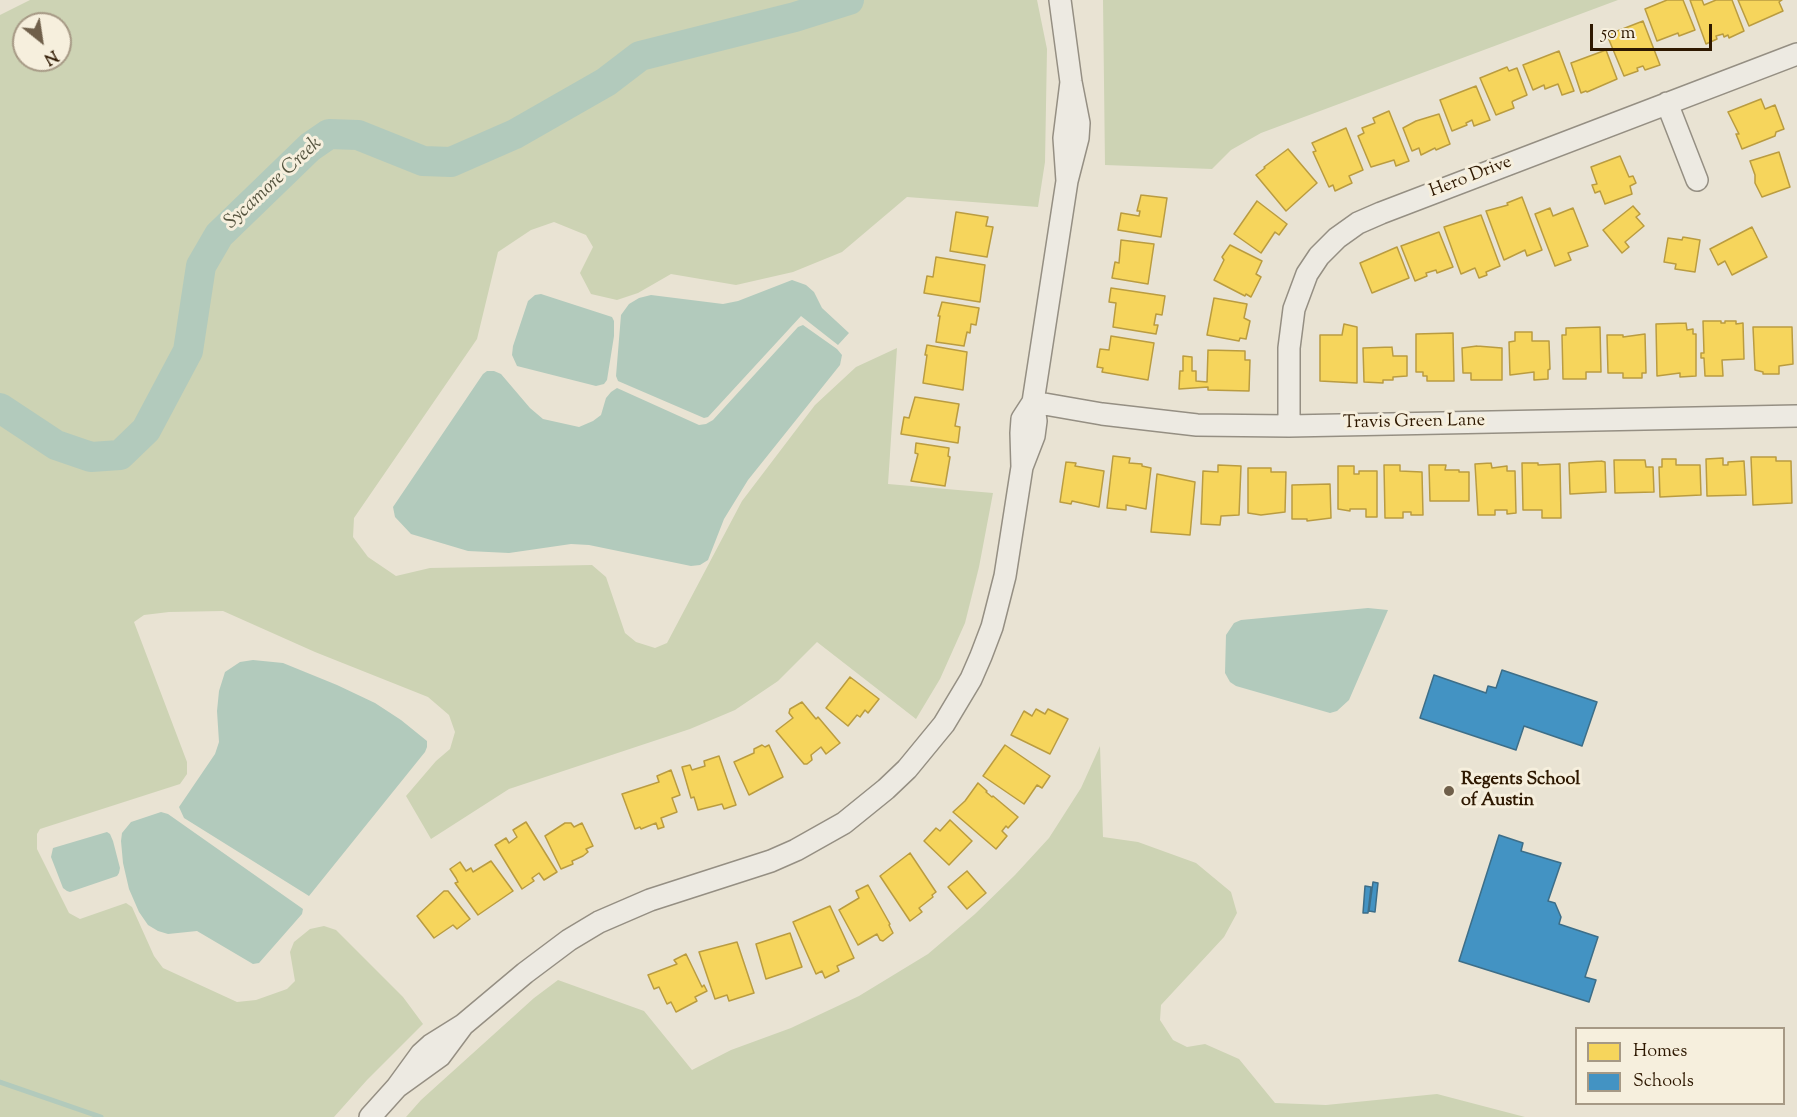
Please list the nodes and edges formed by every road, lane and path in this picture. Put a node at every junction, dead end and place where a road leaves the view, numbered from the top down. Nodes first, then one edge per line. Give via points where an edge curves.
1 (1060, 0) edge
2 (1797, 54) edge
3 (1667, 103) junction
4 (1697, 180) dead end
5 (1033, 402) junction
6 (1797, 416) edge
7 (1289, 426) junction
8 (370, 1117) edge

1 - 5 street via 1071,82 1064,138 1067,181
2 - 3 street, Hero Drive
3 - 4 street
3 - 7 street, Hero Drive via 1381,213 1336,238 1307,274 1294,309 1289,348
5 - 7 street, Travis Green Lane via 1176,423
5 - 8 street via 1022,419 1022,467 1005,576 992,627 971,679 944,724 907,769 844,823 796,850 650,900 599,922 551,953 421,1054
6 - 7 street, Travis Green Lane

